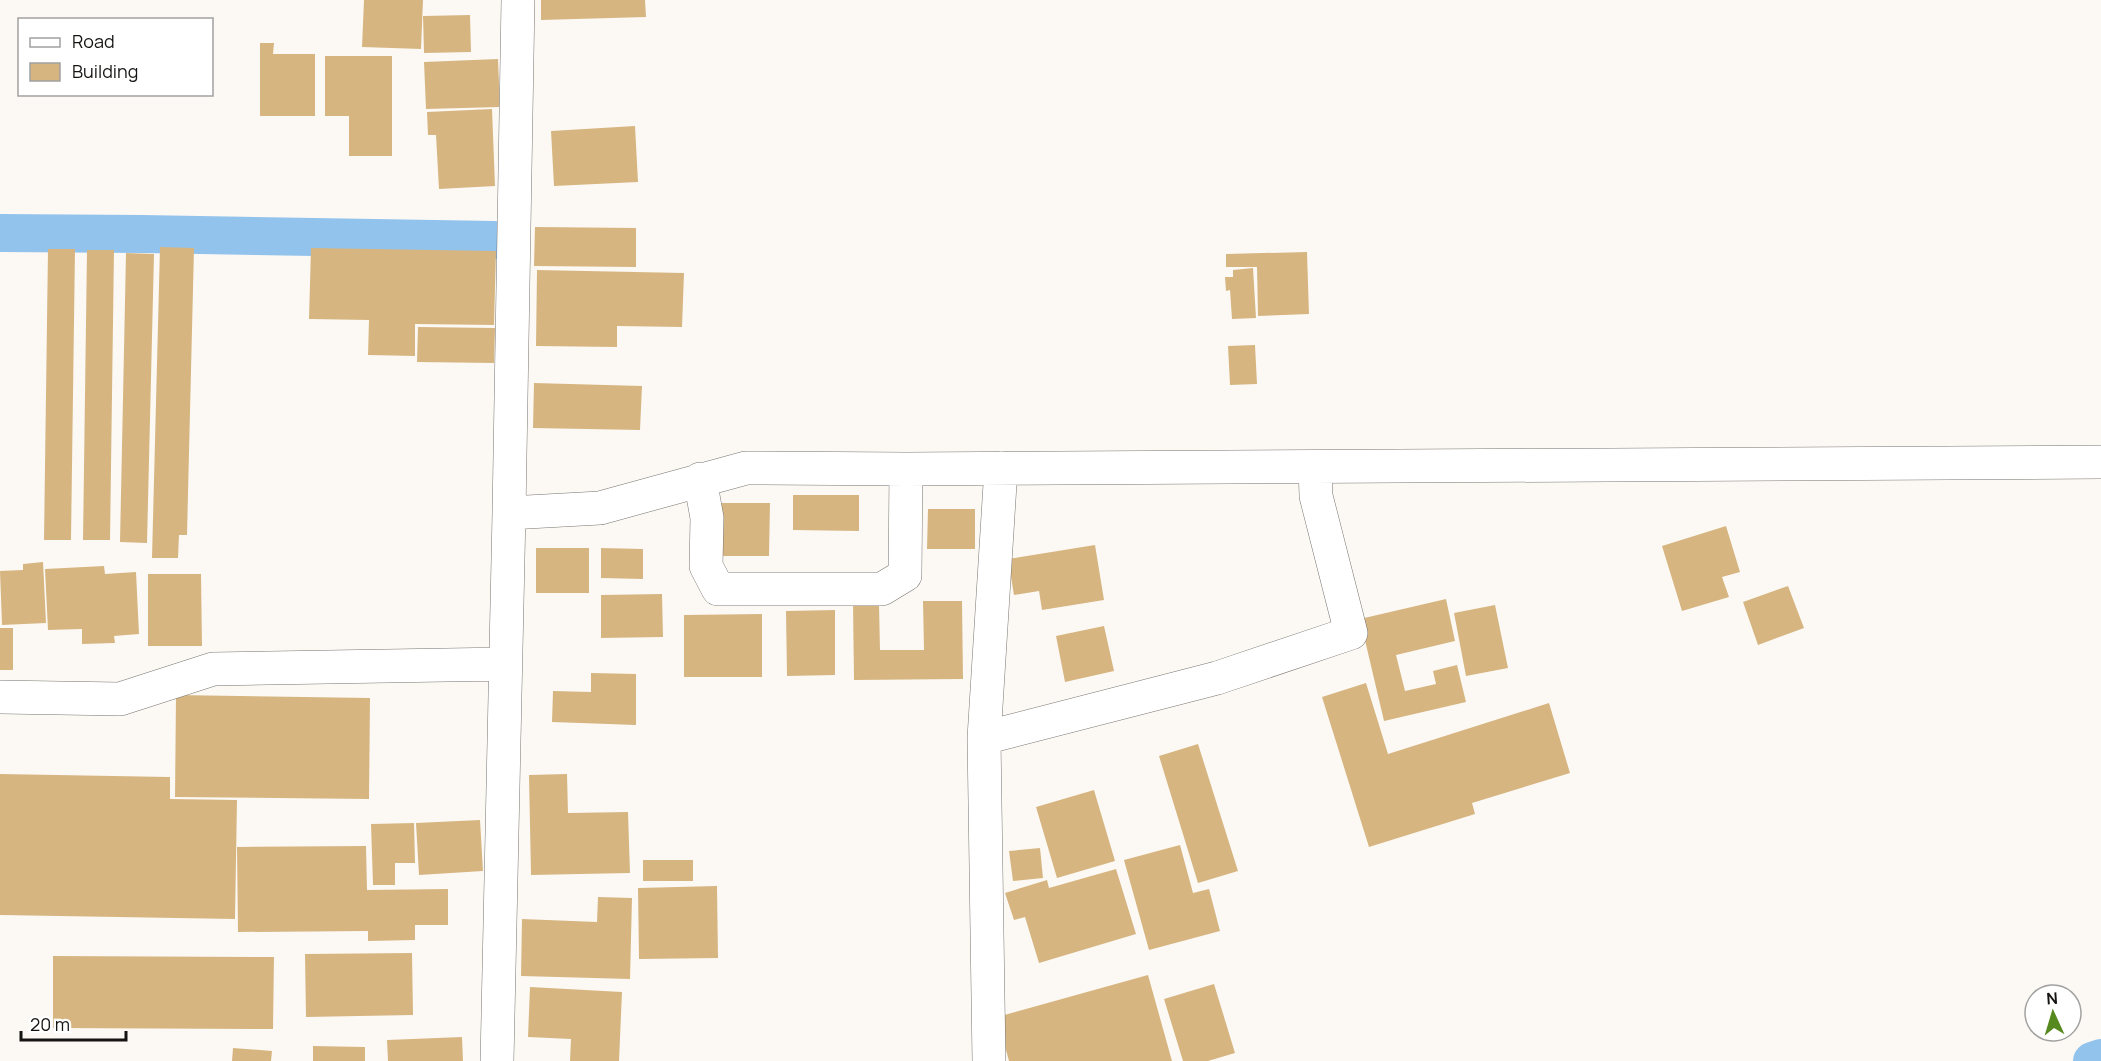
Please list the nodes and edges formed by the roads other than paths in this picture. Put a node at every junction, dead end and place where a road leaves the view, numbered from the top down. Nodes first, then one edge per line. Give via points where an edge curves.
1 (518, 0) edge
2 (2101, 462) edge
3 (1315, 467) junction
4 (1001, 468) junction
5 (906, 469) junction
6 (700, 479) junction
7 (509, 513) junction
8 (505, 664) junction
9 (0, 697) edge
10 (984, 738) junction
11 (497, 1061) edge
12 (989, 1061) edge

1 - 7 street
2 - 3 street
3 - 4 street
3 - 10 street via 1316,496 1351,633 1217,678
4 - 5 street
4 - 10 street
5 - 6 street via 746,468
5 - 6 street via 904,574 882,590 718,589 706,566 707,518
6 - 7 street via 600,508
7 - 8 street
8 - 9 street via 213,669 120,699
8 - 11 street
10 - 12 street

